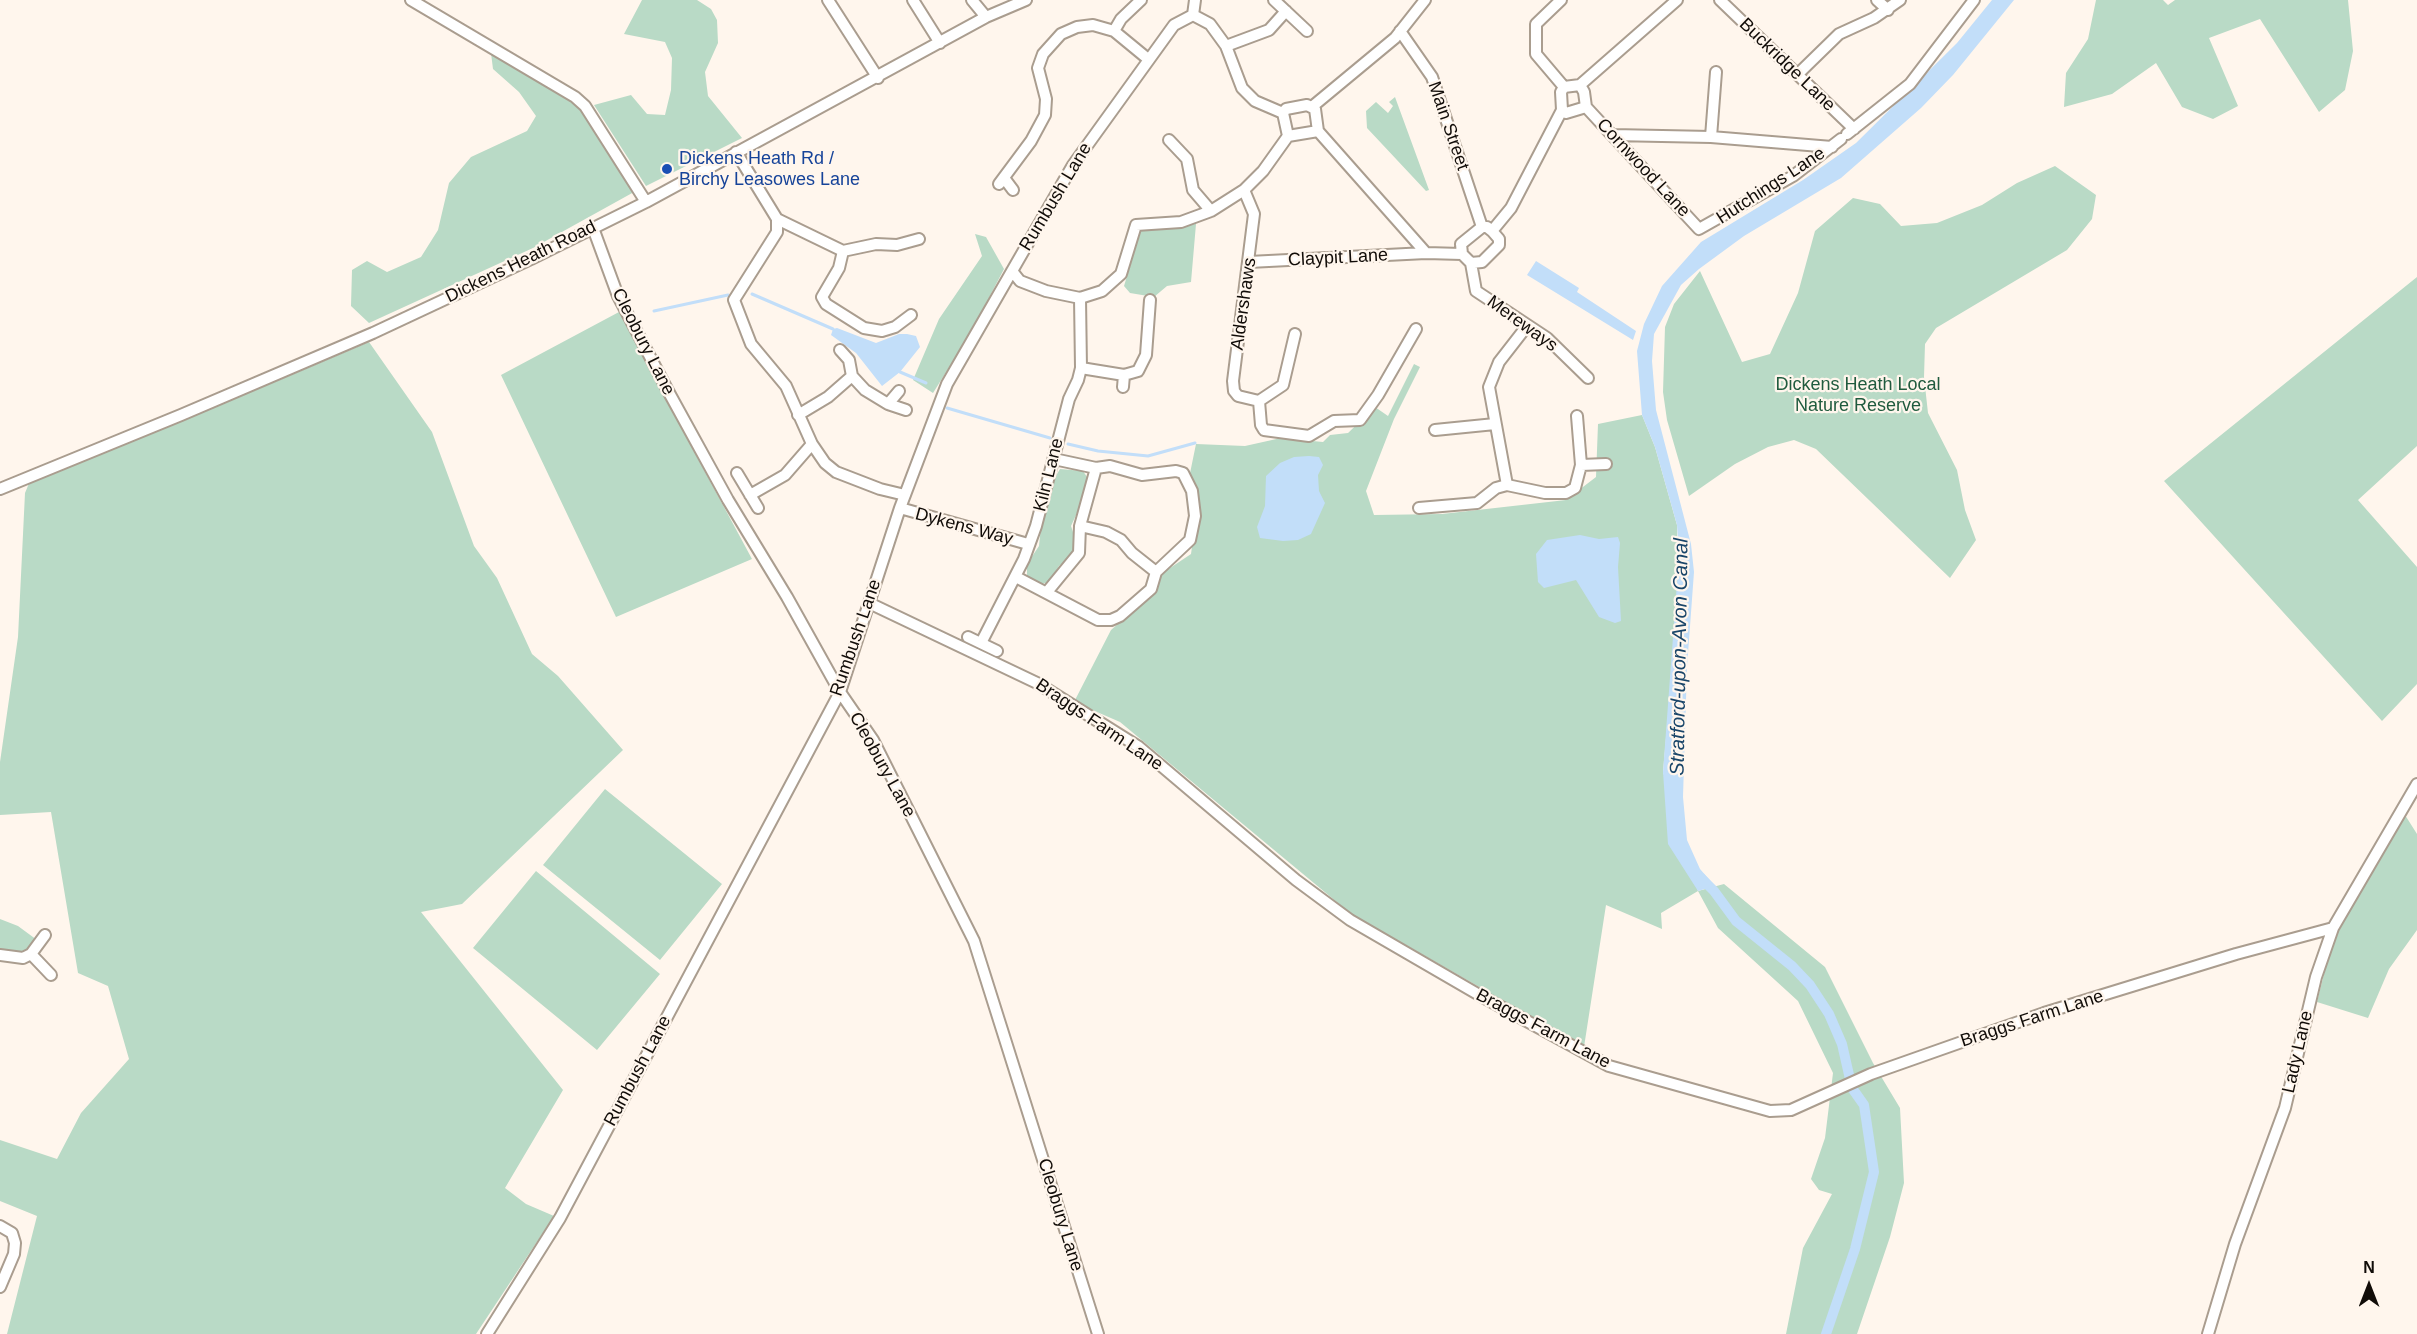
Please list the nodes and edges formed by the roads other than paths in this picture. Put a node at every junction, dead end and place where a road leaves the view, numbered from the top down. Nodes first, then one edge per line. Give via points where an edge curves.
1 (411, 0) edge
2 (828, 0) edge
3 (913, 0) edge
4 (972, 0) edge
5 (1026, 0) edge
6 (1141, 0) edge
7 (1195, 0) edge
8 (1274, 0) edge
9 (1425, 0) edge
10 (1562, 0) edge
11 (1677, 0) edge
12 (1720, 0) edge
13 (1877, 0) edge
14 (1900, 0) edge
15 (1974, 0) edge
16 (1415, 5) edge
17 (1888, 10) junction
18 (1286, 11) junction
19 (1193, 15) junction
20 (986, 17) junction
21 (1114, 31) junction
22 (1307, 31) dead end
23 (1400, 32) junction
24 (940, 43) junction
25 (1226, 46) junction
26 (1148, 59) junction
27 (1716, 72) dead end
28 (1798, 74) junction
29 (878, 78) junction
30 (1580, 86) junction
31 (1564, 87) junction
32 (1312, 106) junction
33 (1586, 107) junction
34 (1562, 110) junction
35 (1283, 113) junction
36 (1318, 131) junction
37 (1613, 135) junction
38 (1288, 136) junction
39 (1711, 137) junction
40 (1843, 137) junction
41 (1169, 140) dead end
42 (736, 152) junction
43 (1013, 190) dead end
44 (1244, 190) junction
45 (646, 202) junction
46 (1211, 211) junction
47 (777, 219) junction
48 (593, 228) junction
49 (1487, 229) junction
50 (1699, 230) joint
51 (919, 239) dead end
52 (843, 251) junction
53 (1426, 253) junction
54 (1462, 254) junction
55 (1249, 262) junction
56 (1471, 262) junction
57 (1012, 271) junction
58 (1080, 298) junction
59 (1150, 300) dead end
60 (911, 315) dead end
61 (1527, 326) junction
62 (1416, 328) dead end
63 (1295, 334) dead end
64 (840, 350) dead end
65 (1081, 368) junction
66 (1125, 375) junction
67 (852, 376) junction
68 (1588, 378) dead end
69 (1123, 387) dead end
70 (899, 391) dead end
71 (1259, 401) junction
72 (888, 405) junction
73 (906, 410) dead end
74 (798, 415) junction
75 (1577, 416) dead end
76 (1495, 424) junction
77 (1435, 430) dead end
78 (812, 444) junction
79 (1054, 459) junction
80 (1606, 464) dead end
81 (1581, 465) junction
82 (1096, 468) junction
83 (737, 473) dead end
84 (1508, 485) junction
85 (0, 489) edge
86 (750, 495) junction
87 (904, 495) junction
88 (758, 508) dead end
89 (900, 508) junction
90 (1419, 508) dead end
91 (1080, 526) junction
92 (1028, 544) junction
93 (1156, 572) junction
94 (1016, 577) junction
95 (1047, 592) junction
96 (869, 603) junction
97 (968, 637) dead end
98 (981, 643) junction
99 (997, 651) dead end
100 (840, 692) junction
101 (2417, 784) edge
102 (2333, 928) junction
103 (45, 935) dead end
104 (31, 954) junction
105 (0, 955) edge
106 (51, 975) dead end
107 (0, 1226) edge
108 (0, 1287) edge
109 (487, 1334) edge
110 (1098, 1334) edge
111 (2208, 1334) edge

1 - 45 street via 575,97 585,106
2 - 29 street
3 - 24 street
4 - 20 street
5 - 20 street, Dickens Heath Road
6 - 21 street
7 - 19 street
8 - 18 street
9 - 16 street
10 - 31 street via 1536,24 1536,54
11 - 30 street
12 - 28 street, Buckridge Lane
13 - 17 street
14 - 17 street
15 - 40 street, Hutchings Lane via 1910,84
16 - 23 street
17 - 28 street via 1839,33
18 - 22 street
18 - 25 street via 1269,30
19 - 25 street via 1210,24
19 - 26 street, Rumbush Lane via 1174,25
20 - 24 street, Dickens Heath Road
21 - 26 street
21 - 43 street via 1093,25 1077,27 1061,34 1043,54 1038,68 1046,99 1045,115 1002,181
23 - 32 street
23 - 49 street, Main Street via 1432,77
24 - 29 street, Dickens Heath Road
25 - 35 street via 1242,88 1255,101
26 - 57 street, Rumbush Lane via 1072,165
27 - 39 street
28 - 40 street, Buckridge Lane
29 - 42 street, Dickens Heath Road
30 - 31 street
30 - 33 street
31 - 34 street
32 - 35 street
32 - 36 street
33 - 34 street via 1566,113
33 - 37 street, Cornwood Lane
34 - 49 street via 1511,207
35 - 38 street
36 - 38 street
36 - 53 street
37 - 39 street
37 - 50 street, Cornwood Lane
38 - 44 street
39 - 40 street
40 - 50 street, Hutchings Lane via 1793,176
41 - 46 street via 1187,159 1193,190
42 - 45 street, Dickens Heath Road
42 - 47 street
44 - 46 street
44 - 55 street, Aldershaws via 1254,214
45 - 48 street, Dickens Heath Road
46 - 58 street via 1181,222 1130,227 1121,274 1102,291
47 - 52 street
47 - 74 street via 777,232 736,295 756,353 786,386
48 - 85 street, Dickens Heath Road via 373,333
48 - 100 street, Cleobury Lane via 618,296 667,389
49 - 54 street via 1461,244
49 - 56 street via 1499,239 1499,246 1482,262
51 - 52 street via 897,246 876,244
52 - 60 street via 839,268 822,297 826,304 864,328 882,331
53 - 54 street
53 - 55 street, Claypit Lane
54 - 56 street
55 - 71 street, Aldershaws via 1233,381 1238,396
56 - 61 street, Mereways via 1476,291
57 - 58 street via 1020,281
57 - 87 street, Rumbush Lane via 947,384
58 - 65 street, Kiln Lane
59 - 66 street via 1143,363 1138,371
61 - 68 street, Mereways via 1547,338
61 - 76 street via 1499,362 1489,387
62 - 71 street via 1360,420 1334,421 1309,436 1264,430
63 - 71 street via 1283,385
64 - 67 street via 849,360
65 - 66 street
65 - 79 street, Kiln Lane
66 - 69 street
67 - 72 street
67 - 74 street
70 - 72 street
72 - 73 street
74 - 78 street
75 - 81 street
76 - 77 street
76 - 84 street
78 - 86 street via 785,475
78 - 87 street via 836,472
79 - 82 street
79 - 92 street, Kiln Lane
80 - 81 street
81 - 84 street via 1575,488 1566,493
82 - 91 street
82 - 93 street via 1110,466 1142,475 1176,471 1188,478 1195,516 1190,540
83 - 86 street
84 - 90 street via 1496,488 1477,503
86 - 88 street
87 - 89 street, Rumbush Lane
89 - 92 street, Dykens Way
89 - 96 street, Rumbush Lane
91 - 93 street via 1121,540
91 - 95 street via 1080,553
92 - 94 street, Kiln Lane
93 - 95 street via 1151,589 1111,620 1098,620
94 - 95 street
94 - 98 street, Kiln Lane
96 - 100 street, Rumbush Lane
96 - 102 street, Braggs Farm Lane via 1037,683 1139,747 1296,880 1350,920 1481,996 1610,1066 1770,1111 1791,1110 1862,1078 2044,1014
97 - 98 street
98 - 99 street
100 - 109 street, Rumbush Lane via 560,1218
100 - 110 street, Cleobury Lane via 873,740 974,941
101 - 102 street, Lady Lane
102 - 111 street, Lady Lane via 2316,977 2285,1108 2235,1244
103 - 104 street
104 - 105 street via 14,959
104 - 106 street
107 - 108 street via 12,1233 15,1243

